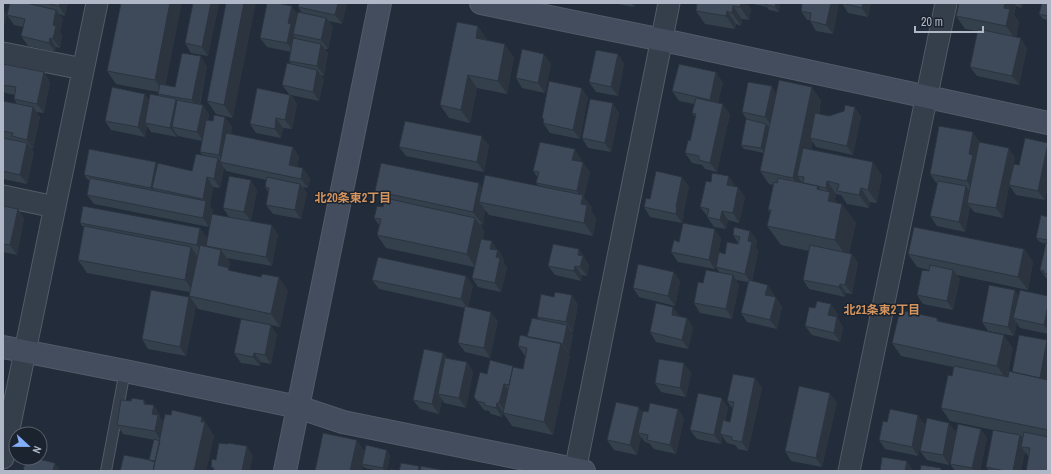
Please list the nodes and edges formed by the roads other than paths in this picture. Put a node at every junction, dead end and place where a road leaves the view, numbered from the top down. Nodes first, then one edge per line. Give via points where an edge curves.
1 (96, 3) edge
2 (380, 3) edge
3 (481, 3) edge
4 (669, 3) edge
5 (946, 3) edge
6 (662, 40) junction
7 (3, 53) edge
8 (83, 69) junction
9 (926, 96) junction
10 (1048, 122) edge
11 (3, 196) edge
12 (55, 207) junction
13 (3, 347) edge
14 (25, 352) junction
15 (126, 371) junction
16 (298, 407) junction
17 (3, 458) edge
18 (578, 470) edge
19 (106, 471) edge
20 (285, 471) edge
21 (849, 471) edge

1 - 8 street
2 - 16 street
3 - 6 street
4 - 6 street
5 - 9 street
6 - 9 street
6 - 18 street
7 - 8 street
8 - 12 street
9 - 10 street
9 - 21 street
11 - 12 street
12 - 14 street
13 - 14 street
14 - 15 street
14 - 17 street
15 - 16 street
15 - 19 lane
16 - 18 street via 343,422
16 - 20 street

